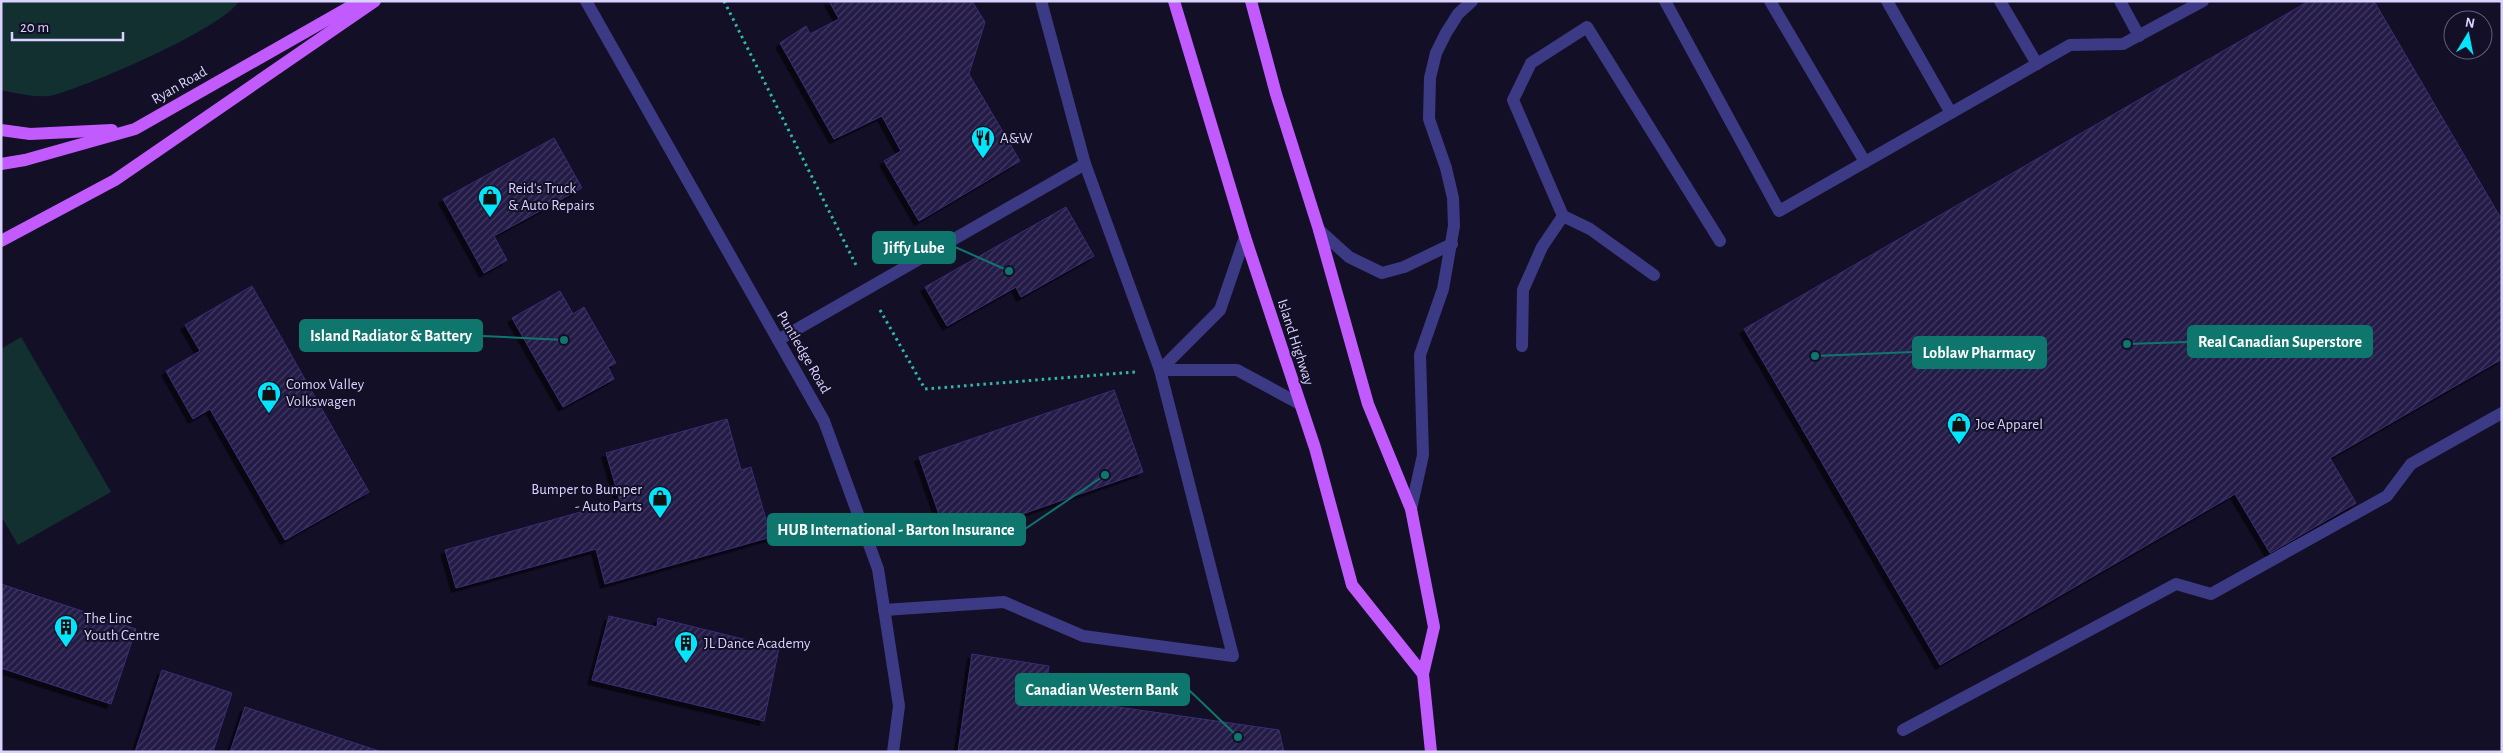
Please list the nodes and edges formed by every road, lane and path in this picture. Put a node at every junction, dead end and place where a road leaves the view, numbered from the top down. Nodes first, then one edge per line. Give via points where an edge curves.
1 (360, 1) edge
2 (374, 1) edge
3 (586, 1) edge
4 (1041, 1) edge
5 (1174, 1) edge
6 (1472, 1) edge
7 (1665, 1) edge
8 (1770, 1) edge
9 (1887, 1) edge
10 (2000, 1) edge
11 (2120, 1) edge
12 (2203, 1) edge
13 (1252, 2) edge
14 (2139, 36) junction
15 (2036, 64) junction
16 (1950, 113) junction
17 (135, 129) junction
18 (1, 130) edge
19 (1865, 162) junction
20 (1, 164) edge
21 (1085, 164) junction
22 (1563, 216) junction
23 (1319, 230) junction
24 (1245, 237) junction
25 (1, 241) edge
26 (1720, 241) dead end
27 (1452, 244) junction
28 (1654, 275) dead end
29 (778, 340) junction
30 (1522, 346) dead end
31 (1160, 370) junction
32 (1298, 403) junction
33 (2502, 413) edge
34 (1411, 509) junction
35 (884, 610) junction
36 (1423, 674) junction
37 (1903, 730) dead end
38 (893, 752) edge
39 (1431, 752) edge

1 - 17 main road, Ryan Road
2 - 25 main road via 115,180
3 - 29 street, Puntledge Road
4 - 21 street
5 - 24 main road, Island Highway
6 - 27 street via 1458,14 1446,33 1436,53 1429,85 1429,119 1454,198
7 - 19 street via 1779,211
8 - 19 street
9 - 16 street
10 - 15 street
11 - 14 street
12 - 14 street
13 - 23 main road via 1276,94
14 - 15 street via 2123,44 2070,45
15 - 16 street
16 - 19 street
17 - 18 main road via 30,134
17 - 20 main road, Ryan Road
21 - 29 street
21 - 31 street
22 - 26 street via 1513,100 1531,63 1587,27
22 - 28 street via 1590,229
22 - 30 street via 1542,247 1523,290
23 - 27 street via 1349,257 1382,273 1404,267
23 - 34 main road via 1368,404
24 - 31 street via 1220,310
24 - 32 main road, Island Highway
27 - 34 street via 1443,289 1420,355 1423,455
29 - 35 street, Puntledge Road via 824,421 878,569
31 - 32 street via 1237,370
31 - 35 street via 1233,656 1083,636 1004,602
32 - 36 main road, Island Highway via 1315,448 1352,585
33 - 37 street via 2410,464 2386,496 2211,594 2176,584
34 - 36 main road via 1434,627
35 - 38 street, Puntledge Road via 899,706
36 - 39 main road

